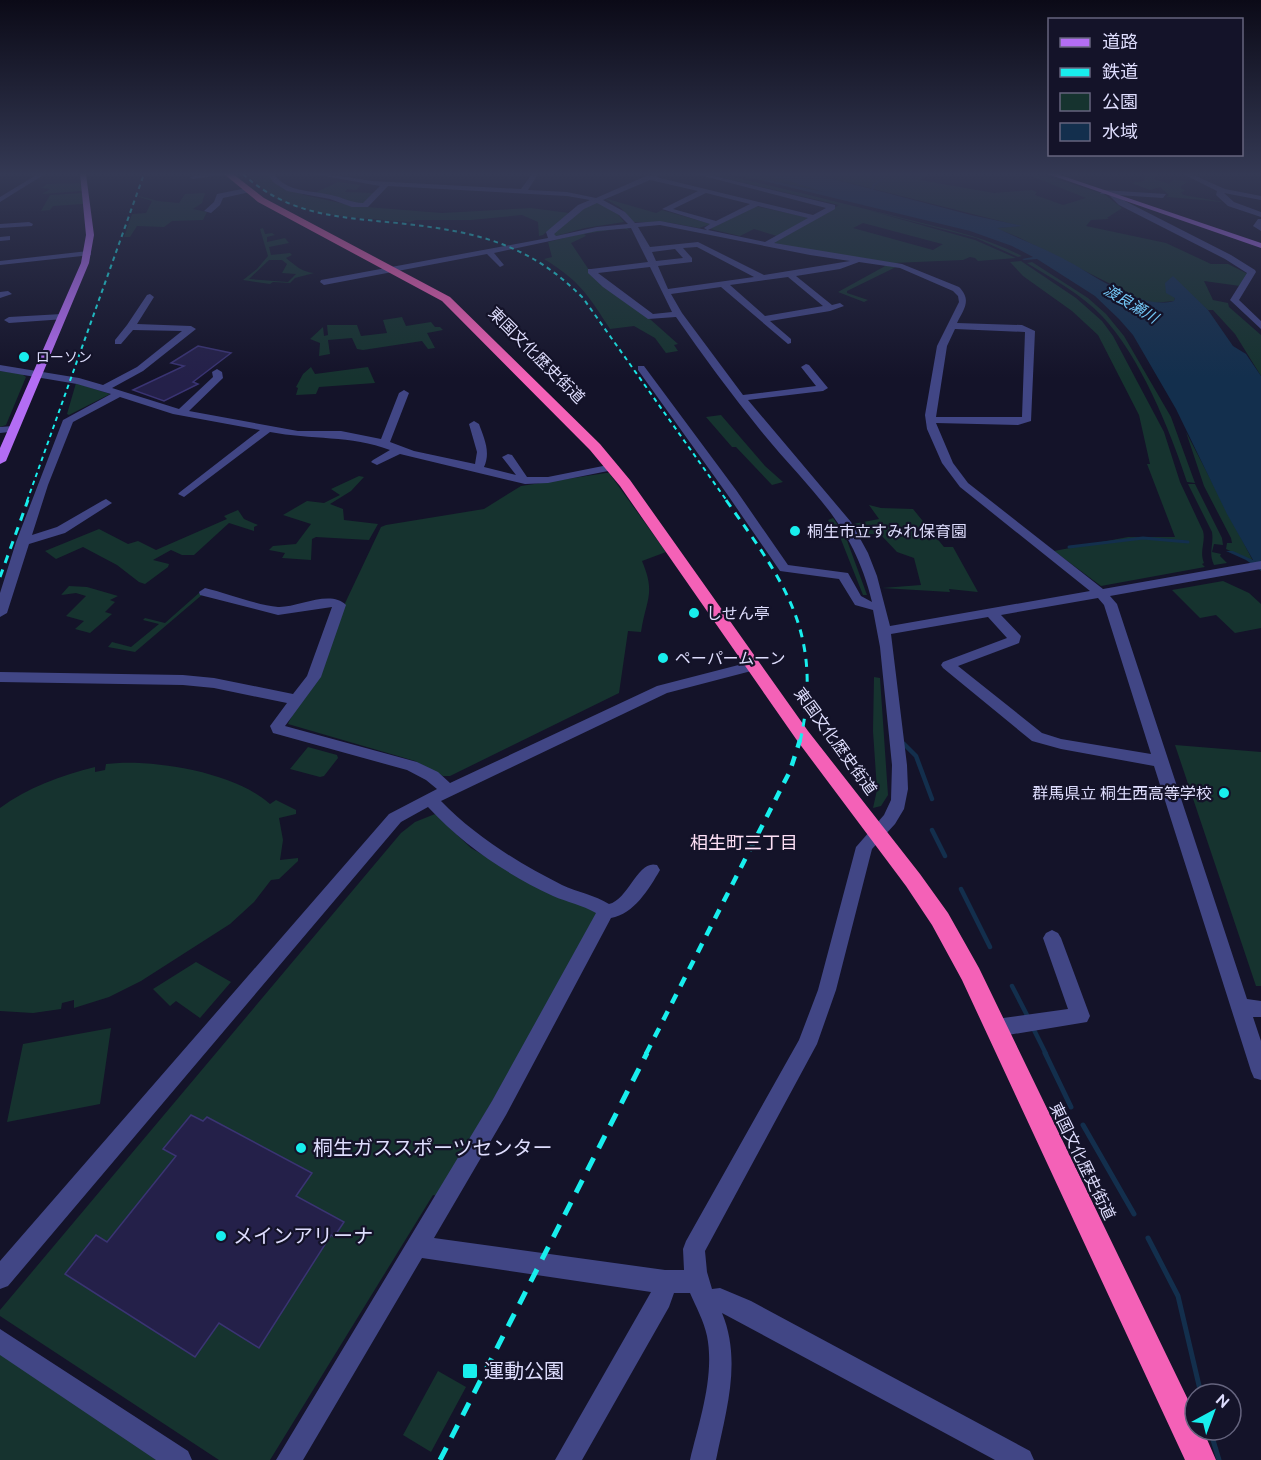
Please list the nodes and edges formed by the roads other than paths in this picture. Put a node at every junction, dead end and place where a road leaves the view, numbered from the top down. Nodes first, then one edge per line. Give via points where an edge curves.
1 (89, 242) edge
2 (341, 242) edge
3 (537, 242) edge
4 (642, 242) edge
5 (759, 242) edge
6 (770, 242) edge
7 (1199, 242) edge
8 (767, 244) junction
9 (677, 247) junction
10 (488, 251) junction
11 (88, 253) junction
12 (651, 257) junction
13 (32, 260) junction
14 (857, 260) junction
15 (0, 263) edge
16 (500, 265) dead end
17 (390, 269) junction
18 (25, 271) dead end
19 (789, 274) junction
20 (763, 278) junction
21 (324, 282) dead end
22 (723, 284) junction
23 (665, 292) junction
24 (150, 297) dead end
25 (678, 314) junction
26 (62, 317) junction
27 (763, 319) junction
28 (951, 326) junction
29 (1261, 326) edge
30 (131, 327) junction
31 (2, 329) dead end
32 (118, 342) dead end
33 (788, 342) dead end
34 (806, 367) dead end
35 (0, 368) edge
36 (641, 368) dead end
37 (217, 372) dead end
38 (37, 374) junction
39 (104, 389) junction
40 (404, 393) dead end
41 (119, 394) junction
42 (740, 398) junction
43 (182, 412) junction
44 (930, 420) junction
45 (474, 424) dead end
46 (14, 429) junction
47 (268, 429) junction
48 (0, 430) edge
49 (385, 442) junction
50 (400, 449) junction
51 (508, 457) dead end
52 (0, 461) edge
53 (377, 462) dead end
54 (613, 467) junction
55 (478, 468) junction
56 (521, 480) junction
57 (183, 494) dead end
58 (106, 503) dead end
59 (22, 542) junction
60 (1261, 565) edge
61 (205, 592) dead end
62 (1102, 594) junction
63 (880, 608) junction
64 (0, 613) edge
65 (991, 613) junction
66 (886, 631) junction
67 (754, 666) junction
68 (0, 677) edge
69 (297, 700) junction
70 (1160, 761) junction
71 (449, 790) junction
72 (430, 799) junction
73 (876, 832) junction
74 (651, 870) dead end
75 (606, 911) junction
76 (1052, 938) dead end
77 (1240, 1007) junction
78 (1261, 1009) edge
79 (996, 1028) junction
80 (1261, 1071) edge
81 (418, 1244) junction
82 (0, 1278) edge
83 (665, 1282) junction
84 (702, 1291) junction
85 (0, 1341) edge
86 (178, 1460) edge
87 (289, 1460) edge
88 (568, 1460) edge
89 (704, 1460) edge
90 (1021, 1460) edge
91 (1201, 1460) edge

1 - 11 main road
2 - 17 highway, 東国文化歴史街道
3 - 10 street
4 - 12 street
5 - 8 street
6 - 8 street
7 - 29 street via 1252,272 1234,300
8 - 14 street
9 - 12 street
9 - 12 street via 689,260
9 - 20 street via 698,244
10 - 16 street
10 - 17 street
11 - 13 street
11 - 26 main road
12 - 23 street
12 - 25 street via 591,271 651,317
13 - 15 street
13 - 18 street
14 - 19 street via 843,266
14 - 28 street via 904,266 953,287 963,299
17 - 21 street
17 - 54 highway, 東国文化歴史街道 via 457,308
19 - 20 street
19 - 27 street via 835,307
20 - 22 street
22 - 23 street
22 - 27 street
23 - 25 street
24 - 30 street
25 - 42 street
26 - 31 street via 11,316
26 - 38 main road
27 - 33 street
28 - 44 street via 939,361
28 - 44 street via 1030,331 1027,419
30 - 32 street
30 - 39 street via 191,329 140,369
34 - 42 street via 823,388
35 - 38 street
36 - 63 street via 784,568 841,575 856,601
37 - 43 street via 218,378
38 - 39 street
38 - 46 main road
39 - 41 street
40 - 49 street
41 - 43 street
41 - 59 street via 68,420
42 - 63 street via 849,527
43 - 47 street
44 - 62 street via 948,463 964,485
45 - 55 street via 482,452
46 - 48 street
46 - 52 main road
47 - 49 street via 350,435
47 - 57 street
49 - 50 street
50 - 53 street
50 - 55 street
51 - 56 street
54 - 56 street via 548,480
54 - 67 highway, 東国文化歴史街道
55 - 56 street
58 - 59 street via 61,530
59 - 64 street
60 - 62 street
61 - 69 street via 278,611 339,605 314,677
62 - 65 street
62 - 70 street via 1110,604
63 - 66 street
65 - 66 street
65 - 70 street via 1014,640 948,665 1037,737
66 - 73 street via 900,786 895,812
67 - 71 street via 662,689
67 - 73 highway, 東国文化歴史街道 via 810,736
68 - 69 street via 183,680
69 - 71 street via 278,729 412,766
70 - 77 street
71 - 72 street
72 - 75 street via 493,854
72 - 82 street via 390,823
73 - 79 highway, 東国文化歴史街道 via 940,919
73 - 84 street via 864,847 827,990 807,1044 696,1243 693,1257
74 - 75 street via 620,907
75 - 81 street via 507,1094
76 - 79 street via 1080,1016
77 - 78 street
77 - 80 street
79 - 91 highway, 東国文化歴史街道
81 - 83 street
81 - 87 street
83 - 84 street
83 - 88 street via 661,1299
84 - 89 street via 720,1346
84 - 90 street via 743,1309
85 - 86 street

